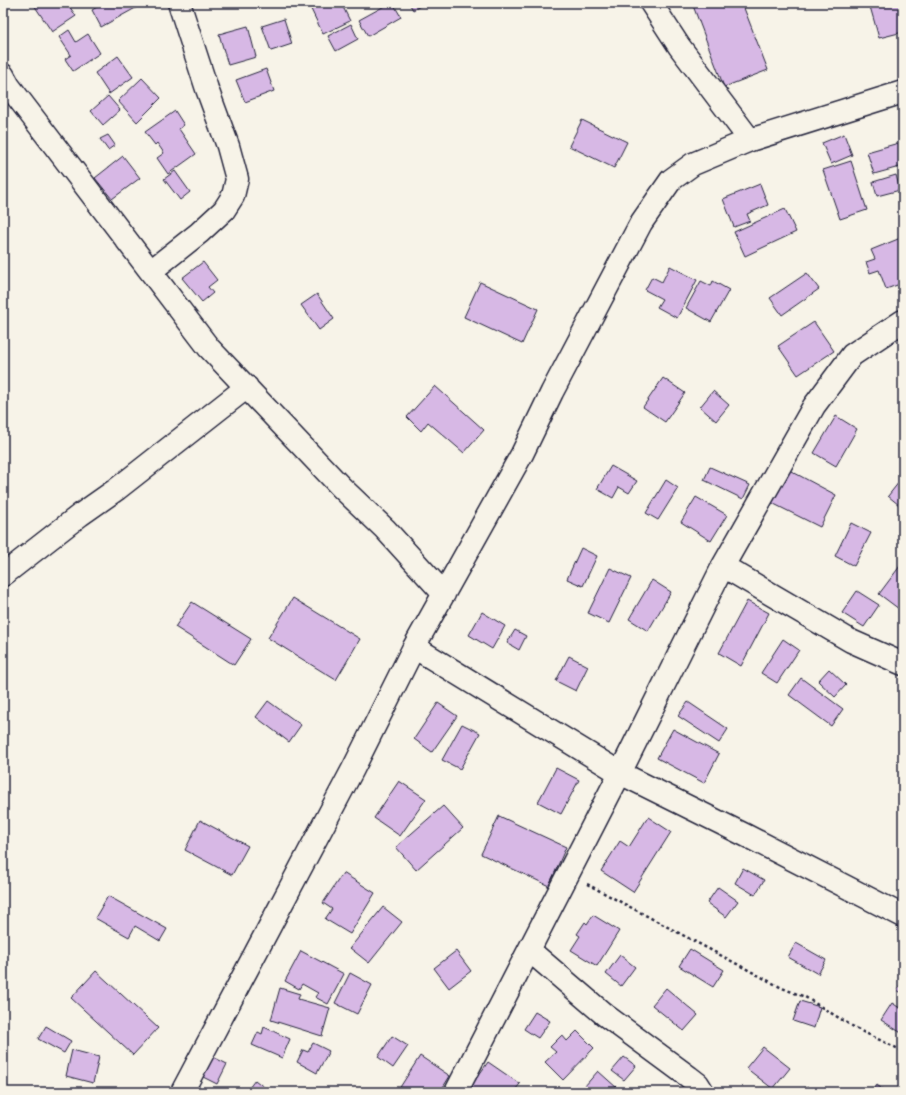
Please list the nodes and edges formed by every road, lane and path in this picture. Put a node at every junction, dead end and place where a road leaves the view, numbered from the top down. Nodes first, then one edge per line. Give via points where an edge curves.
1 (179, 3) edge
2 (651, 3) edge
3 (3, 75) edge
4 (903, 92) edge
5 (750, 140) junction
6 (151, 271) junction
7 (903, 321) edge
8 (247, 387) junction
9 (723, 566) junction
10 (3, 575) edge
11 (444, 594) junction
12 (414, 647) junction
13 (901, 659) edge
14 (620, 773) junction
15 (568, 873) junction
16 (903, 916) edge
17 (529, 950) junction
18 (903, 1051) edge
19 (182, 1092) edge
20 (456, 1092) edge
21 (703, 1092) edge

1 - 6 street via 237,179 233,196 224,210
2 - 5 street via 679,46
3 - 6 street
4 - 5 street
5 - 11 street via 692,164 671,180 641,223 522,454
6 - 8 street via 209,348
7 - 9 street via 852,355 819,400
8 - 10 street
8 - 11 street via 385,529
9 - 13 street via 851,641
9 - 14 street
11 - 12 street
12 - 14 street
12 - 19 street via 353,769
14 - 15 street
14 - 16 street
15 - 17 street
15 - 18 path via 782,988 805,997 857,1029
17 - 20 street
17 - 21 street via 600,1011 689,1076

